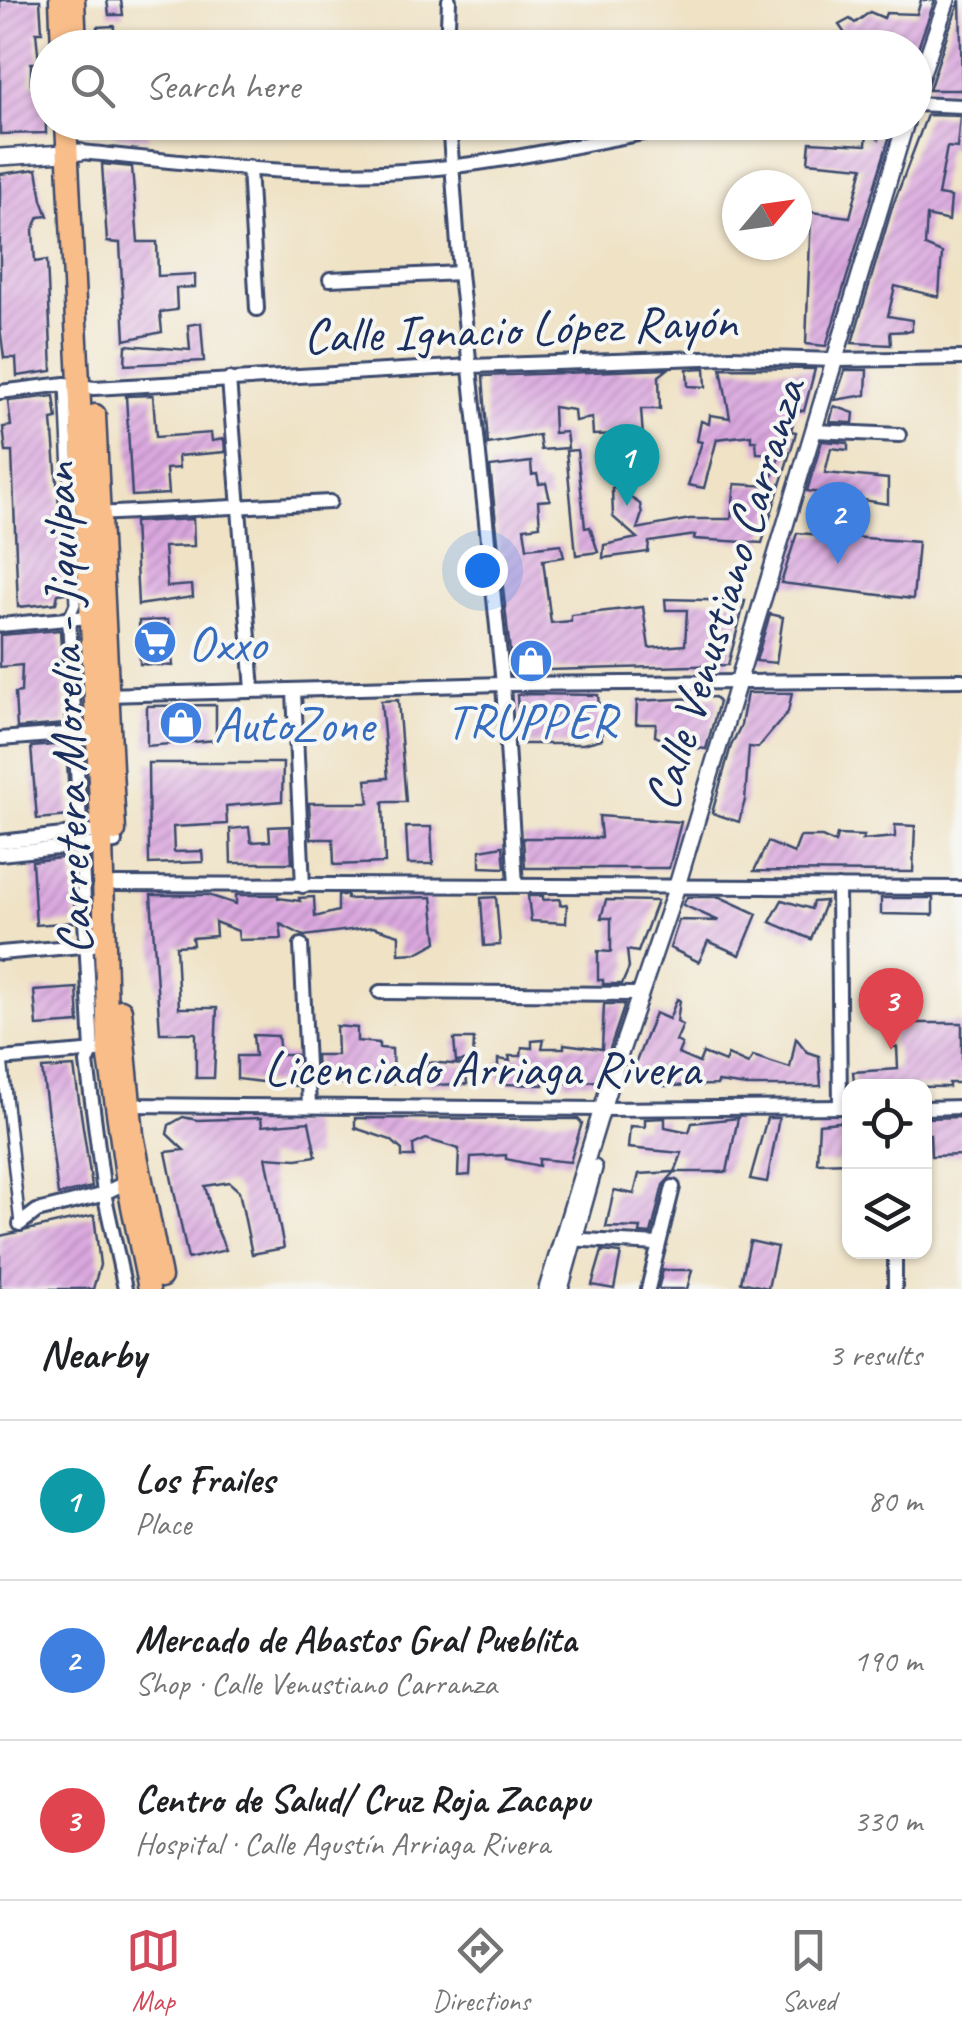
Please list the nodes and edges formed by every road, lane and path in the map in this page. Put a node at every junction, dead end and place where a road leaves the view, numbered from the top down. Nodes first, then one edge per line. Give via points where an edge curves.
1 (60, 0) edge
2 (74, 0) edge
3 (448, 0) edge
4 (947, 0) edge
5 (61, 30) edge
6 (75, 30) edge
7 (447, 30) edge
8 (932, 45) edge
9 (932, 102) edge
10 (962, 106) edge
11 (71, 140) edge
12 (76, 140) edge
13 (449, 140) edge
14 (602, 140) edge
15 (901, 140) edge
16 (74, 152) junction
17 (0, 157) edge
18 (249, 167) junction
19 (450, 167) junction
20 (460, 273) junction
21 (330, 279) dead end
22 (256, 309) dead end
23 (962, 358) edge
24 (836, 360) junction
25 (471, 366) junction
26 (230, 378) junction
27 (80, 386) junction
28 (0, 392) edge
29 (815, 431) junction
30 (899, 435) dead end
31 (330, 502) dead end
32 (241, 508) junction
33 (91, 514) junction
34 (79, 618) junction
35 (0, 625) edge
36 (962, 680) edge
37 (736, 683) junction
38 (503, 684) junction
39 (253, 690) junction
40 (294, 692) junction
41 (101, 695) junction
42 (93, 733) junction
43 (0, 740) edge
44 (99, 837) junction
45 (0, 842) edge
46 (0, 854) edge
47 (116, 884) junction
48 (516, 885) junction
49 (302, 886) junction
50 (838, 887) junction
51 (962, 888) edge
52 (676, 889) junction
53 (96, 945) junction
54 (301, 945) dead end
55 (0, 952) edge
56 (380, 992) dead end
57 (640, 994) junction
58 (107, 1050) junction
59 (1, 1059) edge
60 (844, 1079) edge
61 (309, 1105) junction
62 (122, 1106) junction
63 (842, 1107) edge
64 (962, 1107) edge
65 (932, 1108) edge
66 (606, 1109) junction
67 (127, 1182) junction
68 (673, 1187) dead end
69 (104, 1194) junction
70 (20, 1224) joint
71 (568, 1240) junction
72 (658, 1244) junction
73 (895, 1259) edge
74 (124, 1289) edge
75 (149, 1289) edge
76 (163, 1289) edge
77 (548, 1289) edge
78 (560, 1289) edge
79 (648, 1289) edge
80 (894, 1289) edge

1 - 5 main road
2 - 6 main road
3 - 7 street
4 - 8 street
9 - 10 street
11 - 16 main road, Carretera Morelia - Jiquilpan
12 - 16 main road, Carretera Morelia - Jiquilpan
13 - 19 street
14 - 19 street
15 - 24 street, Calle Venustiano Carranza
16 - 17 street
16 - 18 street
16 - 27 main road, Carretera Morelia - Jiquilpan
18 - 19 street
18 - 22 street
19 - 20 street
20 - 21 street
20 - 25 street
23 - 24 street, Calle Ignacio López Rayón
24 - 25 street, Calle Ignacio López Rayón
24 - 29 street, Calle Venustiano Carranza
25 - 26 street, Calle Ignacio López Rayón
25 - 38 street
26 - 27 street, Calle Ignacio López Rayón
26 - 32 street
27 - 28 street, Calle Ignacio López Rayón
27 - 33 main road, Carretera Morelia - Jiquilpan
27 - 34 street
29 - 30 street
29 - 37 street, Calle Venustiano Carranza
31 - 32 street
32 - 33 street
32 - 39 street
33 - 34 main road, Carretera Morelia - Jiquilpan
33 - 41 main road, Carretera Morelia - Jiquilpan
34 - 35 street
34 - 41 main road, Carretera Morelia - Jiquilpan
34 - 42 street
36 - 37 street
37 - 38 street
37 - 52 street, Calle Venustiano Carranza
38 - 40 street
38 - 48 street
39 - 40 street
39 - 41 street
40 - 49 street
41 - 42 main road, Carretera Morelia - Jiquilpan
42 - 43 street
42 - 44 main road, Carretera Morelia - Jiquilpan
42 - 44 street
44 - 45 street
44 - 46 street
44 - 47 main road, Carretera Morelia - Jiquilpan
44 - 53 main road, Carretera Morelia - Jiquilpan
47 - 49 street
47 - 58 main road, Carretera Morelia - Jiquilpan
48 - 49 street
48 - 52 street
50 - 51 street
50 - 52 street
50 - 60 street
52 - 57 street, Calle Venustiano Carranza
53 - 55 street
53 - 58 main road, Carretera Morelia - Jiquilpan
54 - 61 street
56 - 57 street
57 - 66 street, Calle Venustiano Carranza
58 - 59 street
58 - 62 main road, Carretera Morelia - Jiquilpan
58 - 69 street via 87,1063
59 - 70 street
61 - 62 street, Licenciado Arriaga Rivera
61 - 66 street, Licenciado Arriaga Rivera
62 - 67 main road, Carretera Morelia - Jiquilpan
62 - 76 main road, Carretera Morelia - Jiquilpan
63 - 66 street, Licenciado Arriaga Rivera
64 - 65 street
66 - 71 street, Calle Venustiano Carranza
67 - 69 street
67 - 75 main road, Carretera Morelia - Jiquilpan
68 - 72 street
69 - 70 street via 37,1210
69 - 74 street
71 - 72 street
71 - 77 street, Calle Venustiano Carranza
71 - 78 street, Calle Venustiano Carranza
72 - 79 street
73 - 80 street

